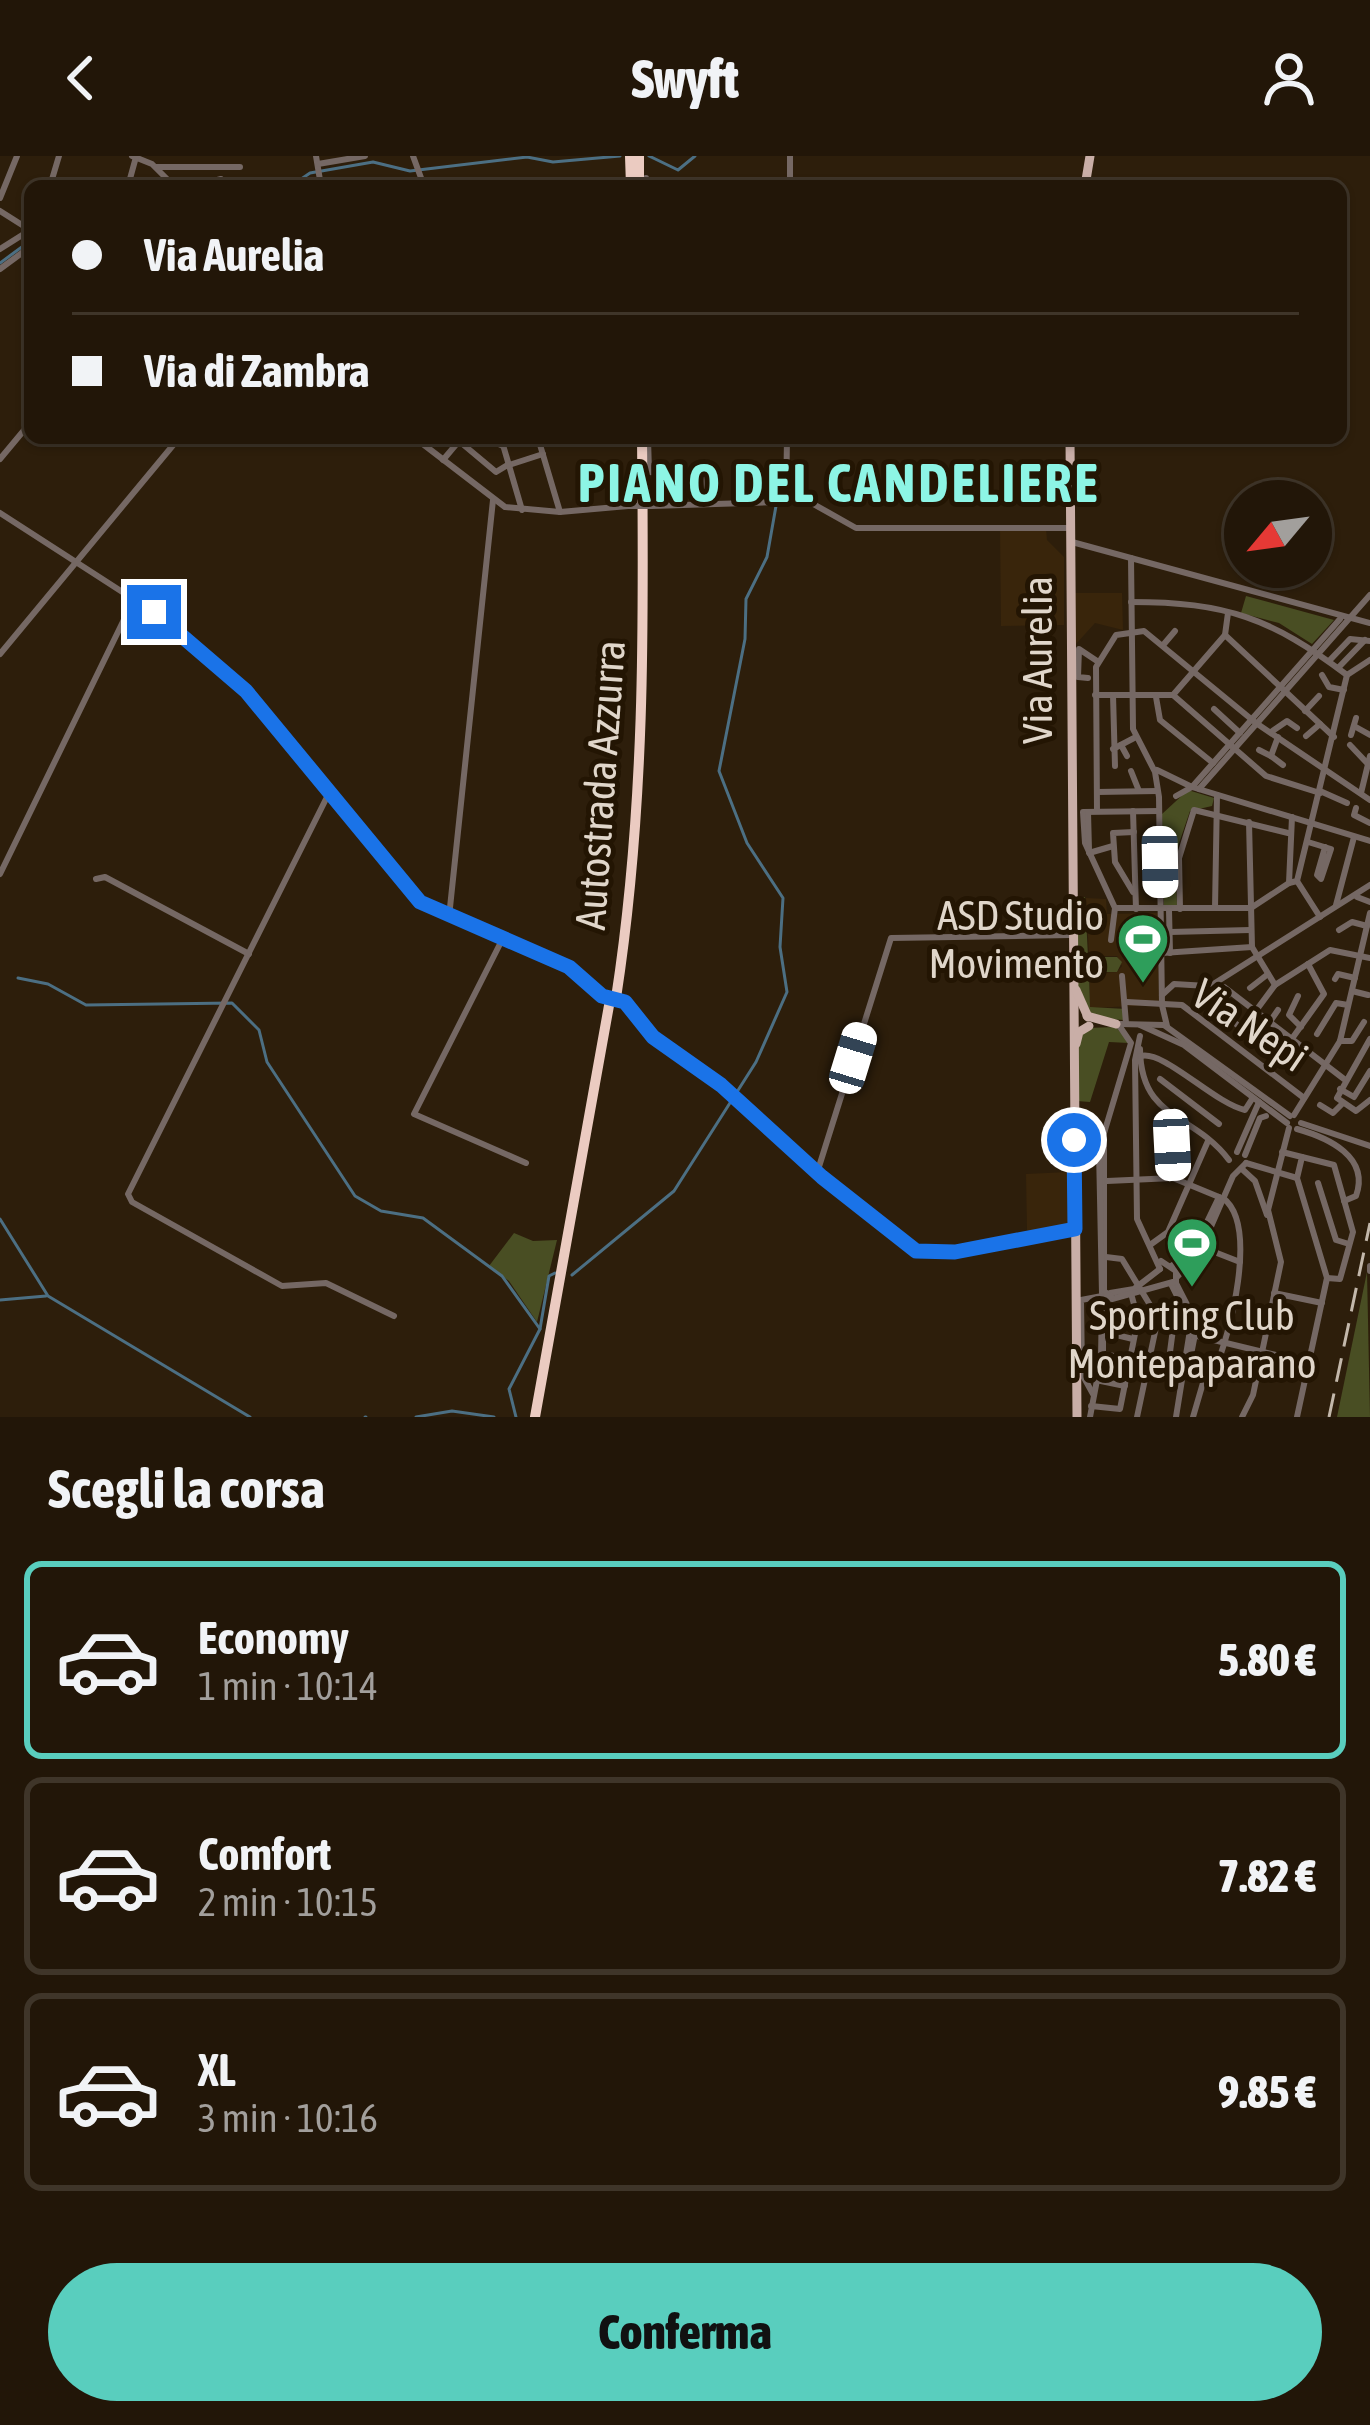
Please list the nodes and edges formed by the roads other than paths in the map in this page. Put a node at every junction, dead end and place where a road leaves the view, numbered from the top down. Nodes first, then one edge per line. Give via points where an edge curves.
1 (16, 156) edge
2 (365, 156) edge
3 (134, 157) edge
4 (193, 160) edge
5 (241, 163) edge
6 (156, 166) junction
7 (318, 166) edge
8 (221, 179) dead end
9 (169, 180) edge
10 (217, 180) edge
11 (0, 198) edge
12 (24, 229) edge
13 (0, 249) edge
14 (24, 430) edge
15 (174, 444) edge
16 (423, 444) edge
17 (454, 444) edge
18 (463, 444) edge
19 (503, 444) edge
20 (540, 444) edge
21 (642, 444) edge
22 (643, 444) edge
23 (787, 444) edge
24 (1070, 444) edge
25 (543, 454) junction
26 (0, 459) edge
27 (443, 460) junction
28 (509, 465) junction
29 (493, 500) junction
30 (786, 502) junction
31 (708, 504) junction
32 (522, 510) junction
33 (560, 512) junction
34 (0, 513) edge
35 (1070, 527) junction
36 (1070, 541) junction
37 (1130, 558) junction
38 (74, 564) junction
39 (1370, 595) edge
40 (134, 599) junction
41 (1131, 602) junction
42 (1228, 613) junction
43 (1345, 618) junction
44 (1370, 623) edge
45 (1175, 631) dead end
46 (1131, 632) junction
47 (1225, 635) junction
48 (1367, 641) edge
49 (1164, 644) junction
50 (1315, 651) junction
51 (0, 654) edge
52 (1097, 661) junction
53 (1329, 662) junction
54 (1367, 662) edge
55 (1338, 668) junction
56 (1194, 670) junction
57 (1370, 673) edge
58 (1347, 674) junction
59 (1322, 675) dead end
60 (1088, 678) dead end
61 (1281, 689) junction
62 (1344, 690) junction
63 (1095, 694) junction
64 (1112, 695) junction
65 (1131, 695) junction
66 (1173, 695) junction
67 (1156, 696) junction
68 (1319, 696) dead end
69 (1330, 707) dead end
70 (1214, 710) dead end
71 (1305, 711) junction
72 (1339, 712) junction
73 (1254, 721) junction
74 (1320, 724) junction
75 (1297, 728) dead end
76 (1240, 733) junction
77 (1275, 735) junction
78 (1370, 735) edge
79 (1136, 736) junction
80 (1306, 736) dead end
81 (1334, 737) junction
82 (1117, 747) junction
83 (1231, 748) junction
84 (1259, 750) dead end
85 (1127, 756) dead end
86 (1271, 756) junction
87 (1369, 760) edge
88 (1283, 765) dead end
89 (1115, 766) dead end
90 (1214, 766) junction
91 (1326, 770) junction
92 (1131, 771) dead end
93 (1176, 781) junction
94 (1160, 787) junction
95 (1195, 788) junction
96 (1139, 791) junction
97 (1097, 792) junction
98 (1320, 792) junction
99 (329, 793) junction
100 (1361, 793) junction
101 (1221, 796) junction
102 (1338, 797) junction
103 (1174, 798) junction
104 (1370, 800) edge
105 (1347, 802) dead end
106 (1334, 808) dead end
107 (1356, 808) dead end
108 (1133, 811) junction
109 (1213, 811) junction
110 (1090, 812) junction
111 (1159, 812) junction
112 (1292, 818) junction
113 (1249, 822) junction
114 (1370, 823) edge
115 (1313, 824) junction
116 (1134, 832) junction
117 (1288, 833) junction
118 (1354, 836) junction
119 (1370, 841) edge
120 (1308, 842) junction
121 (1113, 846) junction
122 (1328, 848) dead end
123 (1090, 853) junction
124 (1135, 865) junction
125 (1147, 865) dead end
126 (0, 874) edge
127 (96, 879) dead end
128 (1072, 881) junction
129 (1293, 882) junction
130 (1370, 884) edge
131 (1136, 897) junction
132 (1370, 902) edge
133 (1338, 906) junction
134 (1115, 908) junction
135 (1215, 908) junction
136 (1251, 908) junction
137 (1136, 909) junction
138 (1180, 909) junction
139 (1165, 910) junction
140 (1370, 913) edge
141 (1321, 916) junction
142 (449, 917) junction
143 (1367, 926) edge
144 (1251, 930) junction
145 (1339, 930) dead end
146 (1169, 932) junction
147 (1070, 935) junction
148 (503, 938) junction
149 (1111, 940) dead end
150 (1252, 947) junction
151 (1071, 951) junction
152 (1166, 953) junction
153 (249, 954) junction
154 (1360, 956) junction
155 (1258, 957) junction
156 (1370, 958) edge
157 (1308, 964) junction
158 (1074, 968) junction
159 (1162, 972) junction
160 (1268, 974) junction
161 (1123, 976) dead end
162 (1355, 978) junction
163 (1335, 979) dead end
164 (1215, 983) junction
165 (1178, 984) junction
166 (1275, 985) junction
167 (1250, 988) dead end
168 (1352, 991) junction
169 (1229, 992) junction
170 (1368, 995) edge
171 (1298, 996) dead end
172 (1162, 1001) junction
173 (1127, 1003) junction
174 (1182, 1004) junction
175 (1348, 1005) junction
176 (1278, 1010) dead end
177 (1256, 1012) junction
178 (1074, 1020) junction
179 (1089, 1021) junction
180 (1364, 1022) dead end
181 (1123, 1023) junction
182 (1268, 1023) junction
183 (1156, 1027) junction
184 (1301, 1027) junction
185 (1318, 1034) dead end
186 (1370, 1039) edge
187 (1256, 1040) junction
188 (1291, 1040) junction
189 (1340, 1041) junction
190 (1246, 1053) junction
191 (1138, 1059) junction
192 (1075, 1061) junction
193 (1324, 1066) junction
194 (1292, 1067) dead end
195 (1370, 1071) edge
196 (1072, 1077) junction
197 (1121, 1078) junction
198 (1160, 1079) dead end
199 (1344, 1079) junction
200 (1136, 1081) junction
201 (1145, 1088) junction
202 (1340, 1089) junction
203 (1117, 1091) junction
204 (1302, 1096) junction
205 (1150, 1097) junction
206 (1136, 1098) junction
207 (1216, 1100) junction
208 (1370, 1100) edge
209 (1343, 1103) junction
210 (1321, 1105) dead end
211 (1254, 1106) junction
212 (1170, 1112) junction
213 (1206, 1114) junction
214 (1266, 1116) junction
215 (1291, 1121) junction
216 (1220, 1124) dead end
217 (1314, 1133) junction
218 (1104, 1136) junction
219 (1074, 1140) junction
220 (1208, 1141) junction
221 (1370, 1146) edge
222 (1282, 1152) junction
223 (1302, 1157) junction
224 (1236, 1160) junction
225 (526, 1163) dead end
226 (818, 1173) junction
227 (1276, 1174) junction
228 (1173, 1178) junction
229 (1297, 1178) junction
230 (1136, 1179) junction
231 (1105, 1181) junction
232 (1318, 1183) dead end
233 (1189, 1184) junction
234 (1259, 1191) junction
235 (1270, 1196) junction
236 (1221, 1198) junction
237 (1360, 1198) dead end
238 (1344, 1203) junction
239 (1267, 1216) junction
240 (1075, 1229) junction
241 (1150, 1244) junction
242 (1350, 1244) junction
243 (1200, 1246) junction
244 (1106, 1257) junction
245 (1240, 1262) junction
246 (1164, 1269) junction
247 (1327, 1278) junction
248 (1172, 1281) junction
249 (1141, 1289) junction
250 (1274, 1292) junction
251 (1105, 1296) junction
252 (1132, 1297) junction
253 (1322, 1303) junction
254 (1184, 1306) junction
255 (394, 1316) dead end
256 (1136, 1326) junction
257 (1103, 1330) junction
258 (1193, 1335) junction
259 (1121, 1337) junction
260 (1133, 1339) junction
261 (1223, 1343) junction
262 (1262, 1352) junction
263 (1118, 1356) junction
264 (1103, 1357) junction
265 (1130, 1359) junction
266 (1150, 1363) junction
267 (1309, 1363) junction
268 (1168, 1367) junction
269 (1185, 1373) junction
270 (1205, 1376) junction
271 (1096, 1380) junction
272 (1125, 1386) junction
273 (1093, 1394) junction
274 (1091, 1406) junction
275 (1120, 1408) junction
276 (538, 1417) edge
277 (1077, 1417) edge
278 (1094, 1417) edge
279 (1114, 1417) edge
280 (1137, 1417) edge
281 (1176, 1417) edge
282 (1193, 1417) edge
283 (1242, 1417) edge
284 (1297, 1417) edge

1 - 11 street
2 - 7 street
3 - 6 street
4 - 5 street
4 - 6 street
6 - 9 street
8 - 10 street
12 - 13 street
14 - 26 street
15 - 38 street
16 - 27 street
17 - 27 street
18 - 28 street via 496,472
19 - 28 street
20 - 25 street
21 - 276 highway, Autostrada Azzurra via 630,856 613,999
22 - 31 street via 649,472 706,476
23 - 30 street
24 - 35 main road, Via Aurelia
25 - 28 street
25 - 33 street
27 - 29 street
28 - 32 street
29 - 32 street
29 - 142 street
30 - 31 street
30 - 35 street via 817,502 855,528
31 - 33 street, bridge
32 - 33 street
34 - 38 street
35 - 36 main road, Via Aurelia
36 - 37 street
36 - 128 main road, Via Aurelia
37 - 41 street
37 - 43 street
38 - 40 street
38 - 51 street
39 - 43 street
40 - 99 street via 240,685
40 - 126 street
41 - 42 street via 1195,603
41 - 46 street
42 - 47 street
42 - 50 street via 1278,626
43 - 44 street
43 - 50 street
45 - 49 street
46 - 49 street via 1147,631
46 - 52 street via 1116,635
46 - 65 street
47 - 56 street
47 - 61 street
48 - 53 street via 1350,639
48 - 55 street
49 - 56 street
50 - 53 street
50 - 61 street
52 - 60 street via 1079,649 1078,677
52 - 63 street
53 - 55 street
54 - 57 street
54 - 58 street
55 - 58 street
56 - 66 street
56 - 73 street
58 - 62 street
59 - 62 street
61 - 71 street
61 - 73 street
62 - 72 street
63 - 64 street
63 - 97 street
64 - 65 street
64 - 82 street
65 - 67 street
65 - 79 street
66 - 67 street
66 - 83 street
67 - 90 street via 1160,720
68 - 71 street
69 - 72 street
70 - 76 street
71 - 74 street
72 - 81 street
73 - 76 street
73 - 77 street
73 - 83 street
74 - 80 street
74 - 81 street
75 - 77 street via 1287,721
76 - 83 street
77 - 86 street
77 - 91 street
78 - 87 street via 1355,722 1351,740
79 - 82 street
79 - 94 street
81 - 91 street
82 - 85 street
82 - 89 street
83 - 90 street
83 - 98 street via 1266,776
84 - 86 street
86 - 88 street
87 - 100 street
90 - 95 street
90 - 101 street
91 - 98 street
91 - 100 street
92 - 96 street
93 - 94 street
93 - 95 street
93 - 103 street
94 - 96 street
94 - 103 street
94 - 111 street
95 - 101 street
95 - 103 street
96 - 97 street
97 - 110 street
98 - 102 street
98 - 115 street
99 - 142 street via 414,897
99 - 153 street
100 - 104 street
101 - 109 street
101 - 112 street
102 - 105 street
102 - 106 street
103 - 111 street
107 - 114 street via 1354,815
108 - 110 street
108 - 111 street
108 - 116 street
109 - 113 street
109 - 135 street
109 - 138 street via 1191,814 1179,858
110 - 123 street
111 - 139 street
112 - 115 street
112 - 117 street
113 - 117 street
113 - 136 street
115 - 118 street
115 - 120 street
116 - 121 street via 1110,833
116 - 124 street
117 - 129 street
118 - 119 street
118 - 133 street
120 - 122 street
120 - 129 street
121 - 123 street
121 - 131 street
123 - 134 street
124 - 125 street
124 - 131 street
127 - 153 street
128 - 147 main road, Via Aurelia
128 - 158 main road, Via Aurelia
129 - 136 street
129 - 141 street
130 - 133 street
131 - 137 street
132 - 133 street via 1360,897
133 - 141 street
134 - 137 street
134 - 149 street
135 - 136 street
135 - 138 street
136 - 144 street
137 - 139 street
138 - 139 street
139 - 146 street
139 - 152 street
140 - 143 street
141 - 155 street
142 - 148 street
143 - 145 street via 1352,922
143 - 154 street
144 - 146 street
144 - 150 street
146 - 152 street
147 - 151 main road, Via Aurelia
147 - 226 street via 891,938
148 - 225 street via 414,1115
148 - 226 street via 625,1002 653,1037
150 - 152 street
150 - 155 street
151 - 178 main road
151 - 196 main road, Via Aurelia
152 - 159 street
153 - 255 street via 128,1197 283,1286 326,1283
154 - 156 street
154 - 157 street via 1334,949
154 - 162 street
155 - 160 street
155 - 164 street
157 - 166 street
157 - 184 street via 1324,994
158 - 178 main road, Via Aurelia
158 - 179 main road
159 - 165 street
159 - 172 street
160 - 166 street
160 - 167 street
161 - 173 street
162 - 163 street
162 - 168 street
164 - 165 street
164 - 169 street
165 - 172 street
165 - 174 street
166 - 177 street
168 - 170 street
168 - 175 street
169 - 177 street
169 - 187 street via 1218,1010
171 - 184 street via 1288,1015
172 - 173 street, Via Nepi
172 - 174 street, Via Nepi
172 - 183 street
172 - 183 street
173 - 181 street
174 - 190 street, Via Nepi
175 - 185 street via 1336,1003
175 - 189 street
176 - 182 street
177 - 182 street
178 - 179 main road
178 - 192 main road, Via Aurelia
178 - 196 main road
179 - 181 main road
179 - 192 main road via 1077,1035
180 - 189 street via 1352,1041
181 - 183 street
181 - 197 street via 1131,1041
182 - 188 street
183 - 191 street via 1140,1036
183 - 211 street
184 - 188 street
186 - 199 street
187 - 190 street
187 - 194 street
188 - 193 street
189 - 193 street
190 - 204 street, Via Nepi
191 - 197 street
191 - 200 street
191 - 201 street
191 - 207 street via 1155,1055
192 - 219 main road, Via Aurelia
193 - 199 street
193 - 204 street
195 - 202 street via 1354,1097
196 - 219 main road, Via Aurelia
197 - 200 street
197 - 203 street
198 - 213 street
199 - 202 street
200 - 201 street
200 - 206 street
201 - 205 street
202 - 209 street
203 - 206 street
203 - 218 street
204 - 215 street
205 - 206 street
205 - 212 street
206 - 230 street
207 - 211 street
207 - 213 street
208 - 209 street via 1356,1111
209 - 210 street via 1333,1113
211 - 214 street
211 - 215 street
211 - 224 street
212 - 220 street
212 - 228 street
213 - 216 street
214 - 215 street
214 - 224 street
215 - 217 street
215 - 222 street
217 - 221 street
217 - 238 street via 1356,1164 1358,1191
218 - 231 street
218 - 251 street
219 - 240 main road, Via Aurelia
220 - 224 street
220 - 233 street
222 - 223 street
222 - 227 street
223 - 229 street
223 - 238 street via 1332,1164
224 - 227 street
224 - 234 street
224 - 236 street
226 - 240 street via 920,1253
227 - 229 street
227 - 235 street
228 - 230 street
228 - 233 street
229 - 247 street
230 - 231 street
230 - 241 street via 1138,1223
231 - 244 street
232 - 242 street via 1336,1240
233 - 236 street
233 - 241 street via 1168,1232
234 - 235 street
234 - 239 street
235 - 239 street
236 - 243 street
236 - 245 street via 1239,1222
237 - 238 street
238 - 242 street
239 - 250 street via 1281,1262
240 - 277 main road, Via Aurelia
241 - 246 street
242 - 247 street via 1340,1279
243 - 245 street
243 - 246 street
243 - 248 street
244 - 249 street via 1121,1258
244 - 251 street
245 - 261 street
246 - 248 street
246 - 248 street
246 - 249 street
247 - 253 street
248 - 249 street
248 - 254 street
248 - 258 street via 1195,1316
249 - 251 street
249 - 252 street
249 - 266 street via 1158,1320
250 - 253 street
250 - 262 street
251 - 252 street
251 - 257 street
251 - 273 street via 1081,1299 1082,1374
252 - 256 street
253 - 267 street
254 - 258 street
254 - 268 street via 1174,1315
256 - 257 street
256 - 260 street
257 - 259 street
257 - 264 street
258 - 261 street
258 - 269 street
259 - 260 street
259 - 263 street
260 - 265 street
261 - 262 street
261 - 270 street via 1217,1367
262 - 267 street
262 - 283 street
263 - 264 street
263 - 265 street
264 - 271 street
265 - 266 street
265 - 272 street
266 - 268 street
266 - 280 street
267 - 284 street
268 - 269 street
269 - 270 street
269 - 281 street
270 - 282 street
271 - 272 street
271 - 273 street
272 - 275 street
273 - 274 street
274 - 275 street
274 - 278 street
275 - 279 street

